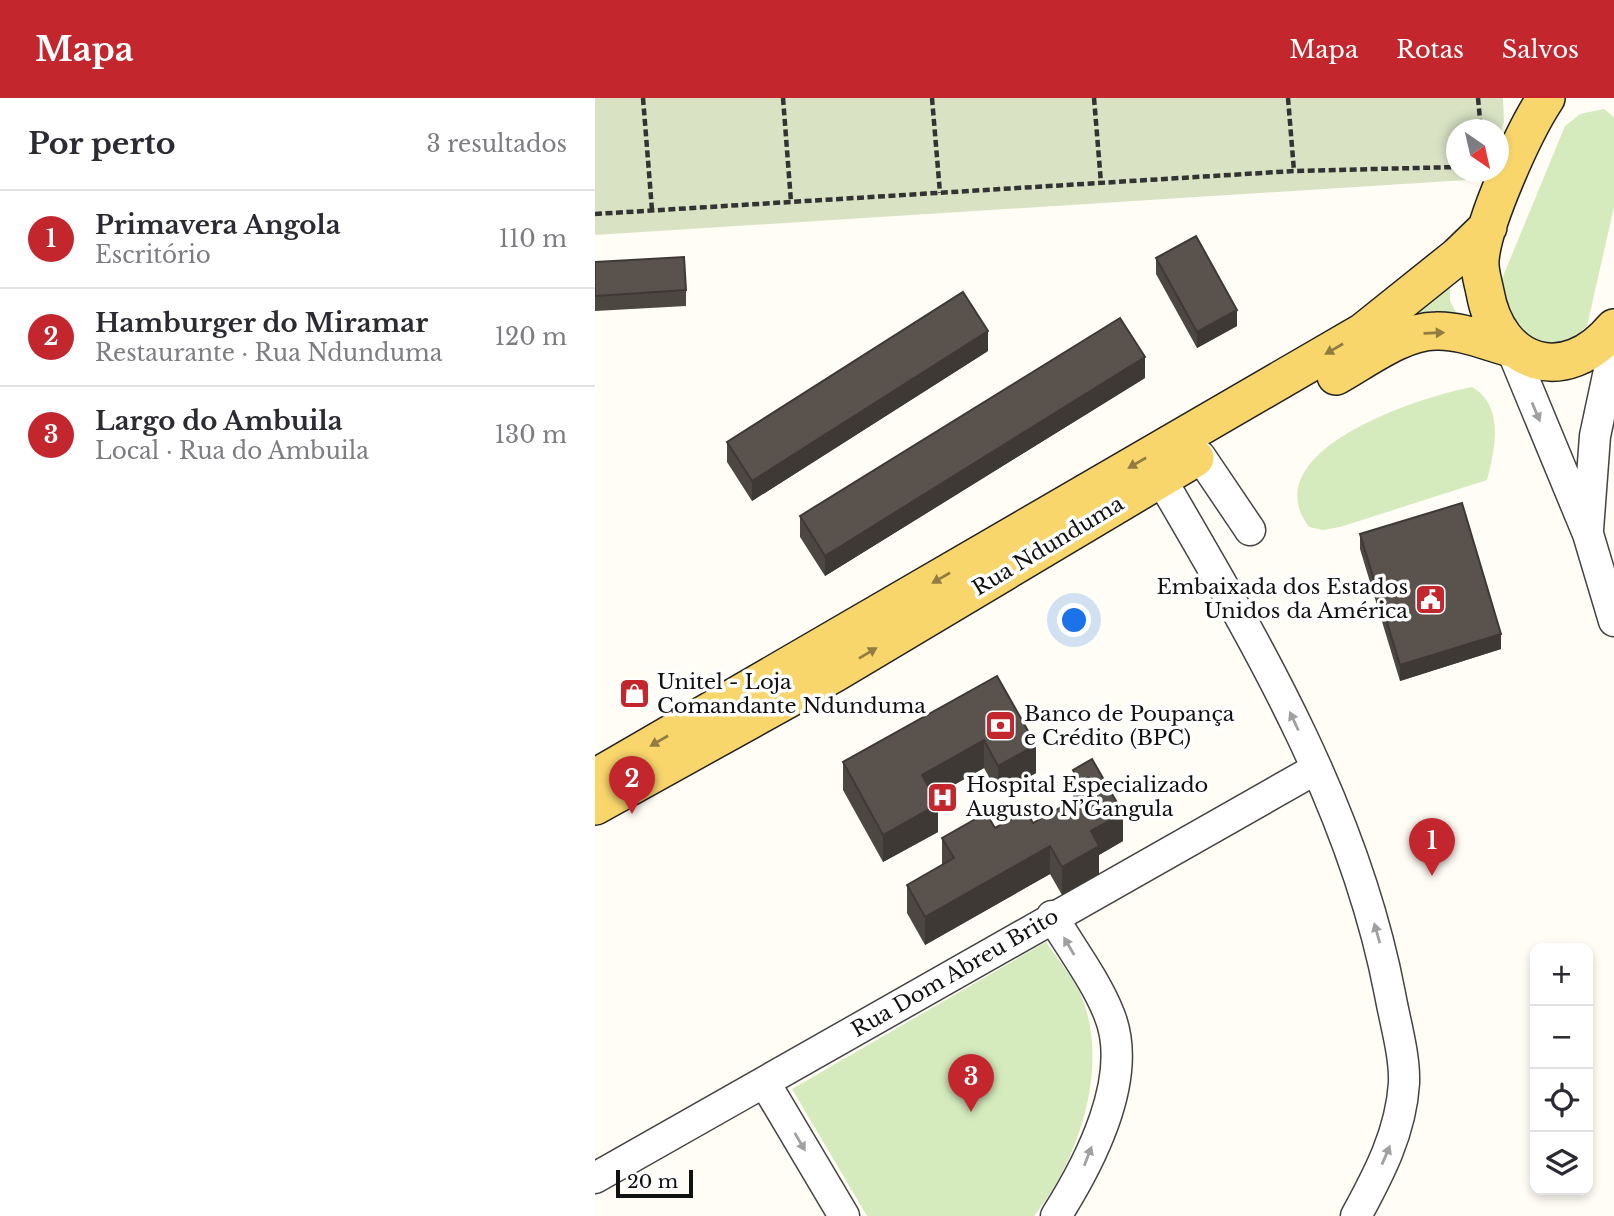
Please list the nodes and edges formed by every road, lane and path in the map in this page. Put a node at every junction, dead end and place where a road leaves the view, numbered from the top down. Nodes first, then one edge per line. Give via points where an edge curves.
1 (643, 98) edge
2 (783, 98) edge
3 (932, 98) edge
4 (1094, 98) edge
5 (1289, 98) edge
6 (1479, 98) edge
7 (1535, 107) edge
8 (1480, 119) edge
9 (1446, 167) edge
10 (1294, 171) junction
11 (1101, 183) junction
12 (940, 193) junction
13 (791, 202) junction
14 (652, 210) junction
15 (595, 214) edge
16 (1488, 227) junction
17 (1614, 328) edge
18 (1614, 347) edge
19 (1511, 348) junction
20 (1200, 456) junction
21 (1161, 479) junction
22 (1250, 530) dead end
23 (1588, 534) junction
24 (1614, 621) edge
25 (1316, 769) junction
26 (595, 778) edge
27 (595, 806) edge
28 (1052, 916) junction
29 (765, 1083) junction
30 (595, 1178) edge
31 (843, 1216) edge
32 (1056, 1216) edge
33 (1356, 1216) edge

1 - 14 path
2 - 13 path
3 - 12 path
4 - 11 path
5 - 10 path
6 - 8 path
7 - 16 main road
9 - 10 path
10 - 11 path
11 - 12 path
12 - 13 path
13 - 14 path
14 - 15 path
16 - 19 main road via 1479,262 1489,315
16 -> 26 main road, Rua Ndunduma via 1363,332
17 - 19 main road, Rua Ndunduma via 1598,347 1561,361 1546,363
18 - 23 street via 1595,436
20 -> 19 main road, Rua Ndunduma via 1385,348 1419,334 1460,334
19 -> 23 street
20 - 21 main road, Rua Ndunduma
20 - 22 street
25 -> 21 street via 1266,661
27 -> 21 main road, Rua Ndunduma via 833,674
23 - 24 street
25 - 28 street, Rua Dom Abreu Brito
33 -> 25 street via 1397,1130 1404,1081 1379,938 1351,852
28 - 29 street, Rua Dom Abreu Brito
32 -> 28 street via 1080,1179 1115,1089 1117,1054 1110,1015
29 - 30 street, Rua Dom Abreu Brito
29 -> 31 street

